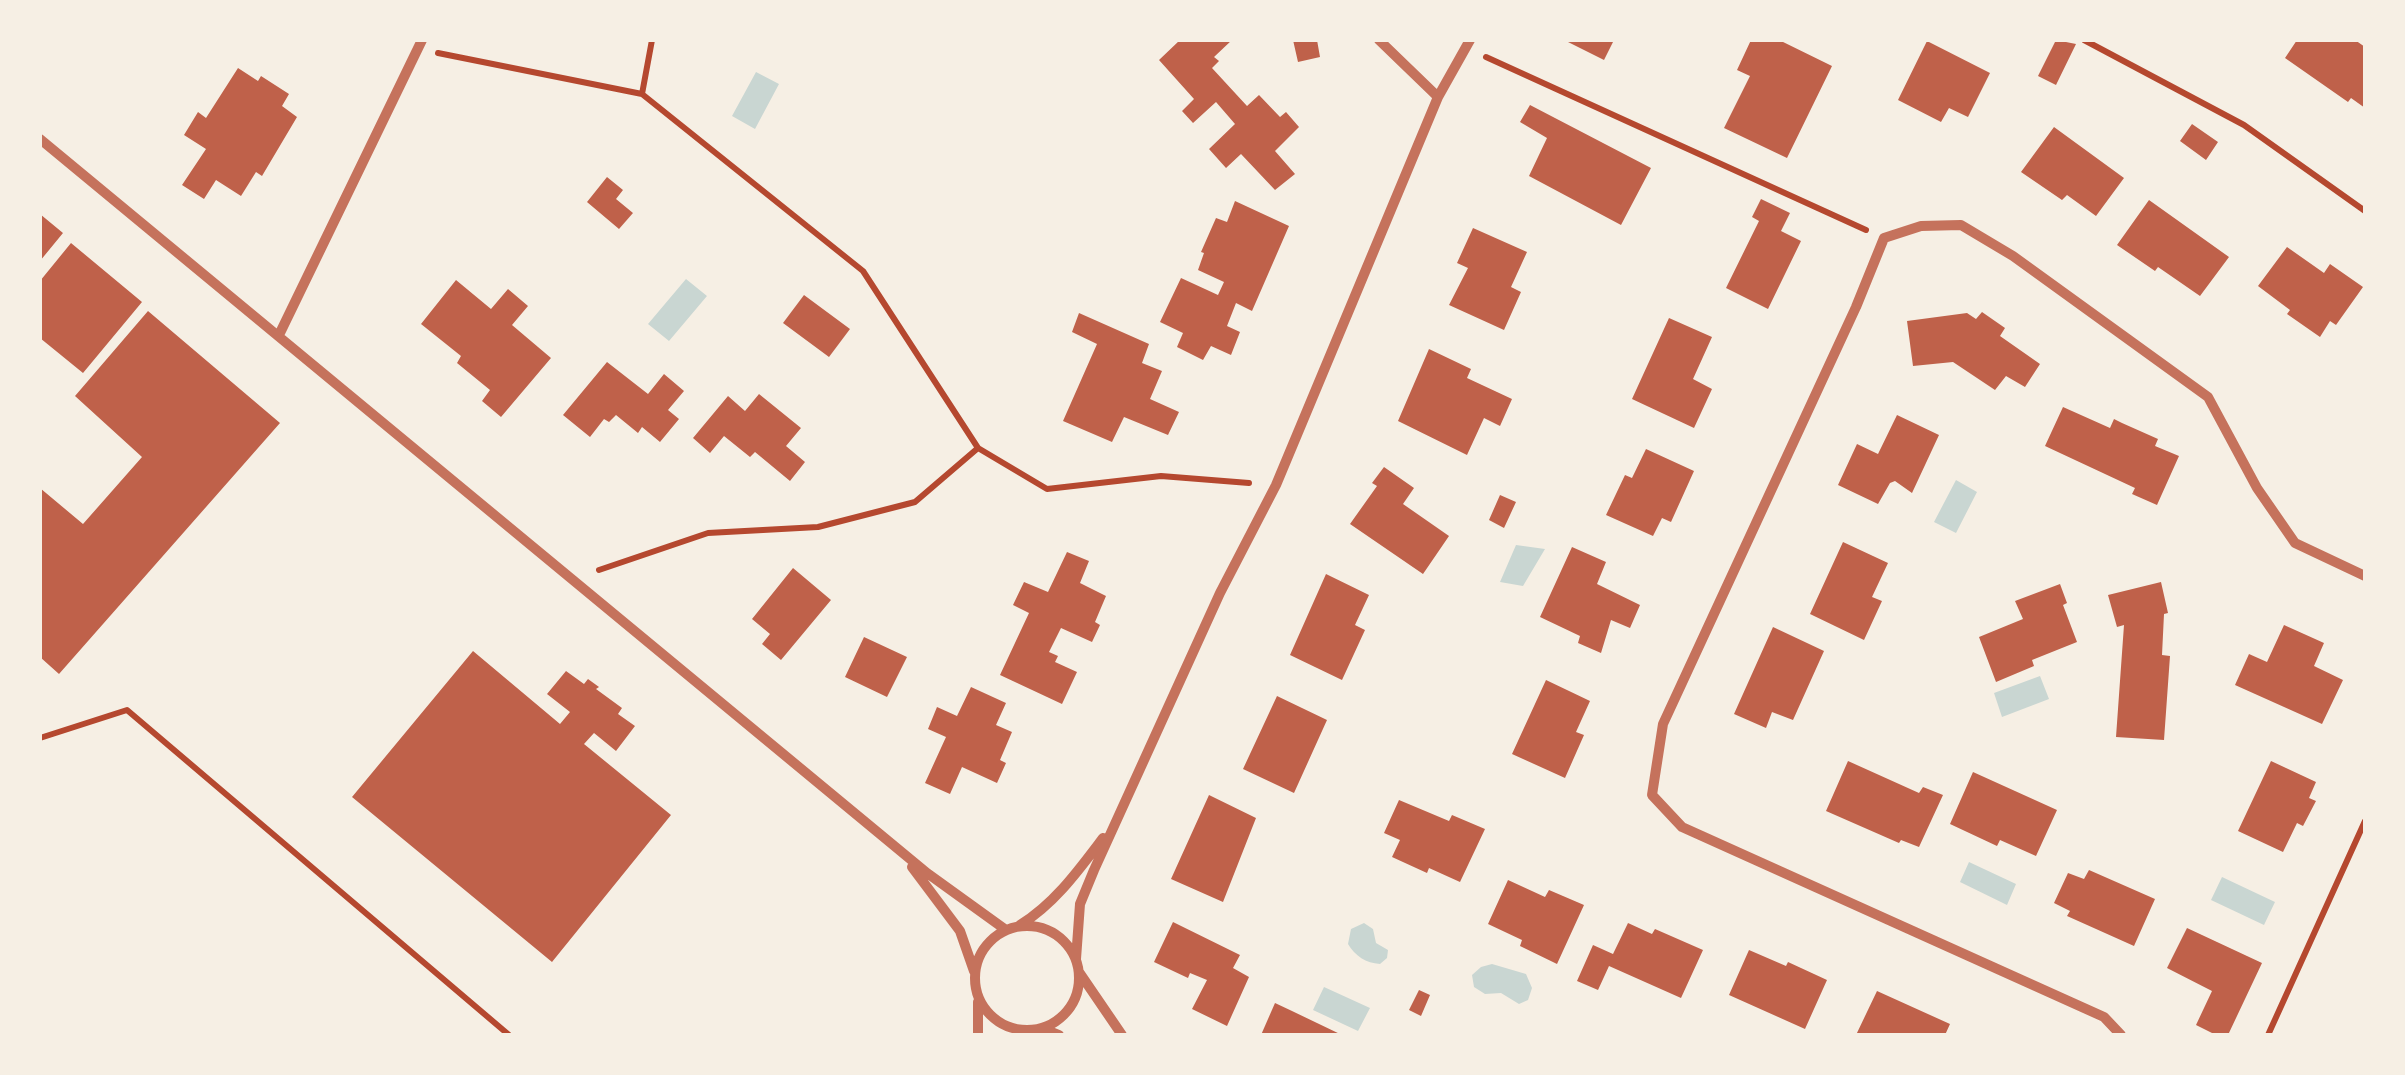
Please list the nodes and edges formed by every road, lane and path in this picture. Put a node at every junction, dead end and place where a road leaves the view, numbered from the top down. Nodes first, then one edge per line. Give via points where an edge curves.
1 (652, 40) edge
2 (1378, 40) edge
3 (2084, 40) edge
4 (420, 44) edge
5 (1468, 44) edge
6 (642, 94) junction
7 (1438, 98) junction
8 (40, 140) edge
9 (2365, 211) edge
10 (1884, 238) junction
11 (279, 335) junction
12 (978, 448) junction
13 (1276, 484) junction
14 (2365, 576) edge
15 (574, 578) junction
16 (40, 738) edge
17 (2365, 822) edge
18 (1113, 825) junction
19 (890, 839) junction
20 (1020, 925) junction
21 (1006, 930) junction
22 (1076, 959) junction
23 (974, 972) junction
24 (1078, 972) junction
25 (977, 996) junction
26 (1042, 1028) junction
27 (1023, 1033) edge
28 (509, 1035) edge
29 (978, 1035) edge
30 (1060, 1035) edge
31 (1122, 1035) edge
32 (2121, 1035) edge
33 (2268, 1035) edge

1 - 6 path
2 - 7 street
3 - 9 path via 2244,125
4 - 6 path
4 - 11 street
5 - 7 street
5 - 10 path
6 - 12 path via 862,271
7 - 13 street
8 - 11 street
10 - 14 street via 1921,226 1961,225 2013,256 2208,397 2294,544
10 - 32 street via 1663,724 1652,796 1682,828 2104,1017
11 - 15 street
12 - 13 path via 1047,489 1161,476
12 - 15 path via 914,502 818,528 708,532
13 - 18 street
15 - 19 street
16 - 28 path via 127,710
17 - 33 path
18 - 20 street via 1060,893
18 - 22 street via 1080,904
19 - 21 street
19 - 23 street via 960,931
20 - 21 street
20 - 22 street via 1054,932
21 - 23 street via 989,941
22 - 24 street
23 - 25 street
24 - 26 street via 1070,1008
24 - 31 street
25 - 27 street via 992,1018
25 - 29 street
26 - 27 street
26 - 30 street

